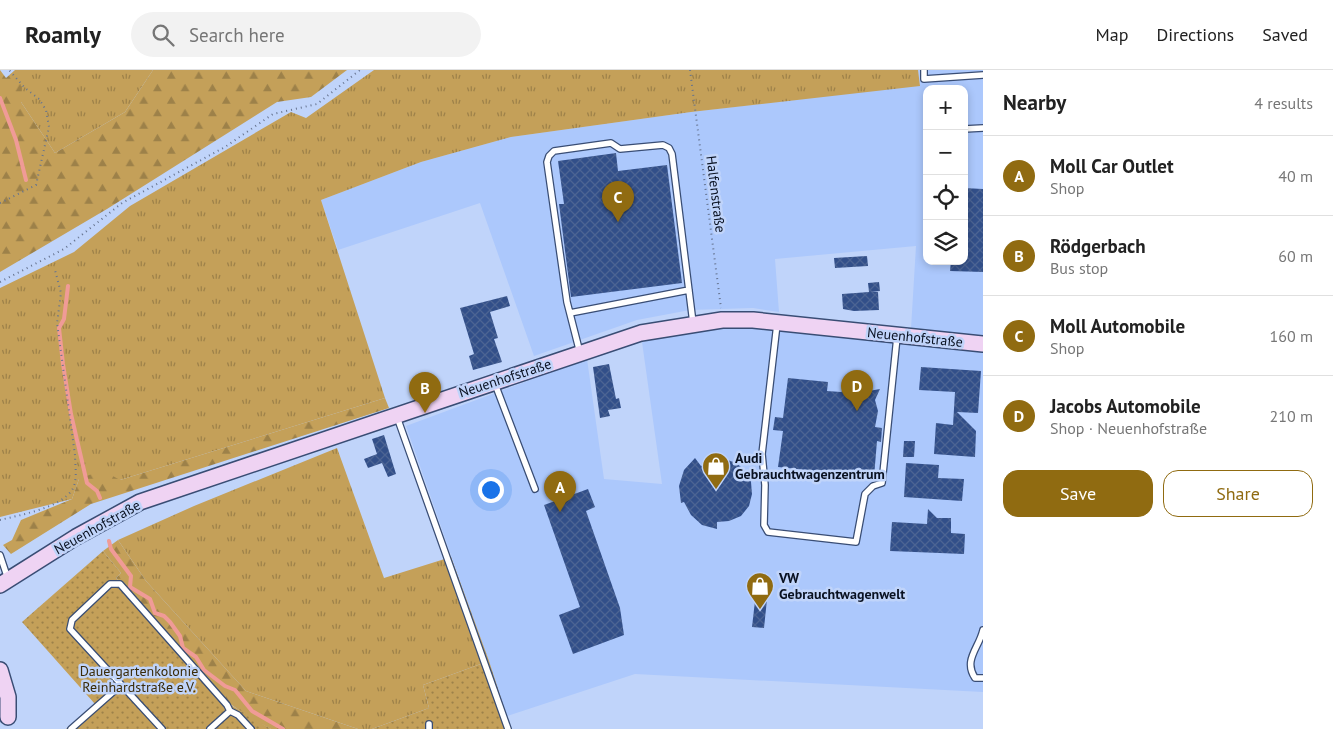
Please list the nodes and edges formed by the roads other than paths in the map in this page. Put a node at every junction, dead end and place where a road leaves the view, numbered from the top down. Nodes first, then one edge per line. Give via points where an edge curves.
1 (924, 70) edge
2 (983, 75) edge
3 (983, 128) edge
4 (968, 129) edge
5 (689, 290) junction
6 (570, 313) junction
7 (777, 322) junction
8 (693, 324) junction
9 (897, 335) junction
10 (983, 344) edge
11 (580, 353) junction
12 (495, 382) junction
13 (396, 415) junction
14 (535, 489) dead end
15 (0, 555) edge
16 (4, 583) edge
17 (983, 630) edge
18 (0, 670) edge
19 (983, 678) edge
20 (121, 684) junction
21 (0, 703) edge
22 (230, 711) junction
23 (11, 723) edge
24 (72, 729) edge
25 (162, 729) edge
26 (210, 729) edge
27 (250, 729) edge
28 (508, 729) edge

1 - 2 lane via 924,79
3 - 4 lane
5 - 6 lane
5 - 6 lane via 669,148 663,145 620,149 611,143 554,151 547,162
5 - 8 lane
6 - 11 lane
7 - 8 street, Neuenhofstraße via 722,320
7 - 9 street, Neuenhofstraße
7 - 9 lane via 762,454 764,525 768,532 856,542 864,494 882,483
8 - 11 street, Neuenhofstraße via 640,333
9 - 10 street, Neuenhofstraße
11 - 12 street, Neuenhofstraße
12 - 13 street, Neuenhofstraße
12 - 14 lane
13 - 16 street, Neuenhofstraße via 140,502 76,537
13 - 28 lane
15 - 16 lane
17 - 19 lane via 970,660 970,670 975,678
18 - 23 street
20 - 22 lane via 70,629 72,620 110,584 120,584
20 - 24 lane
20 - 25 lane
21 - 23 street
22 - 26 lane
22 - 27 lane

